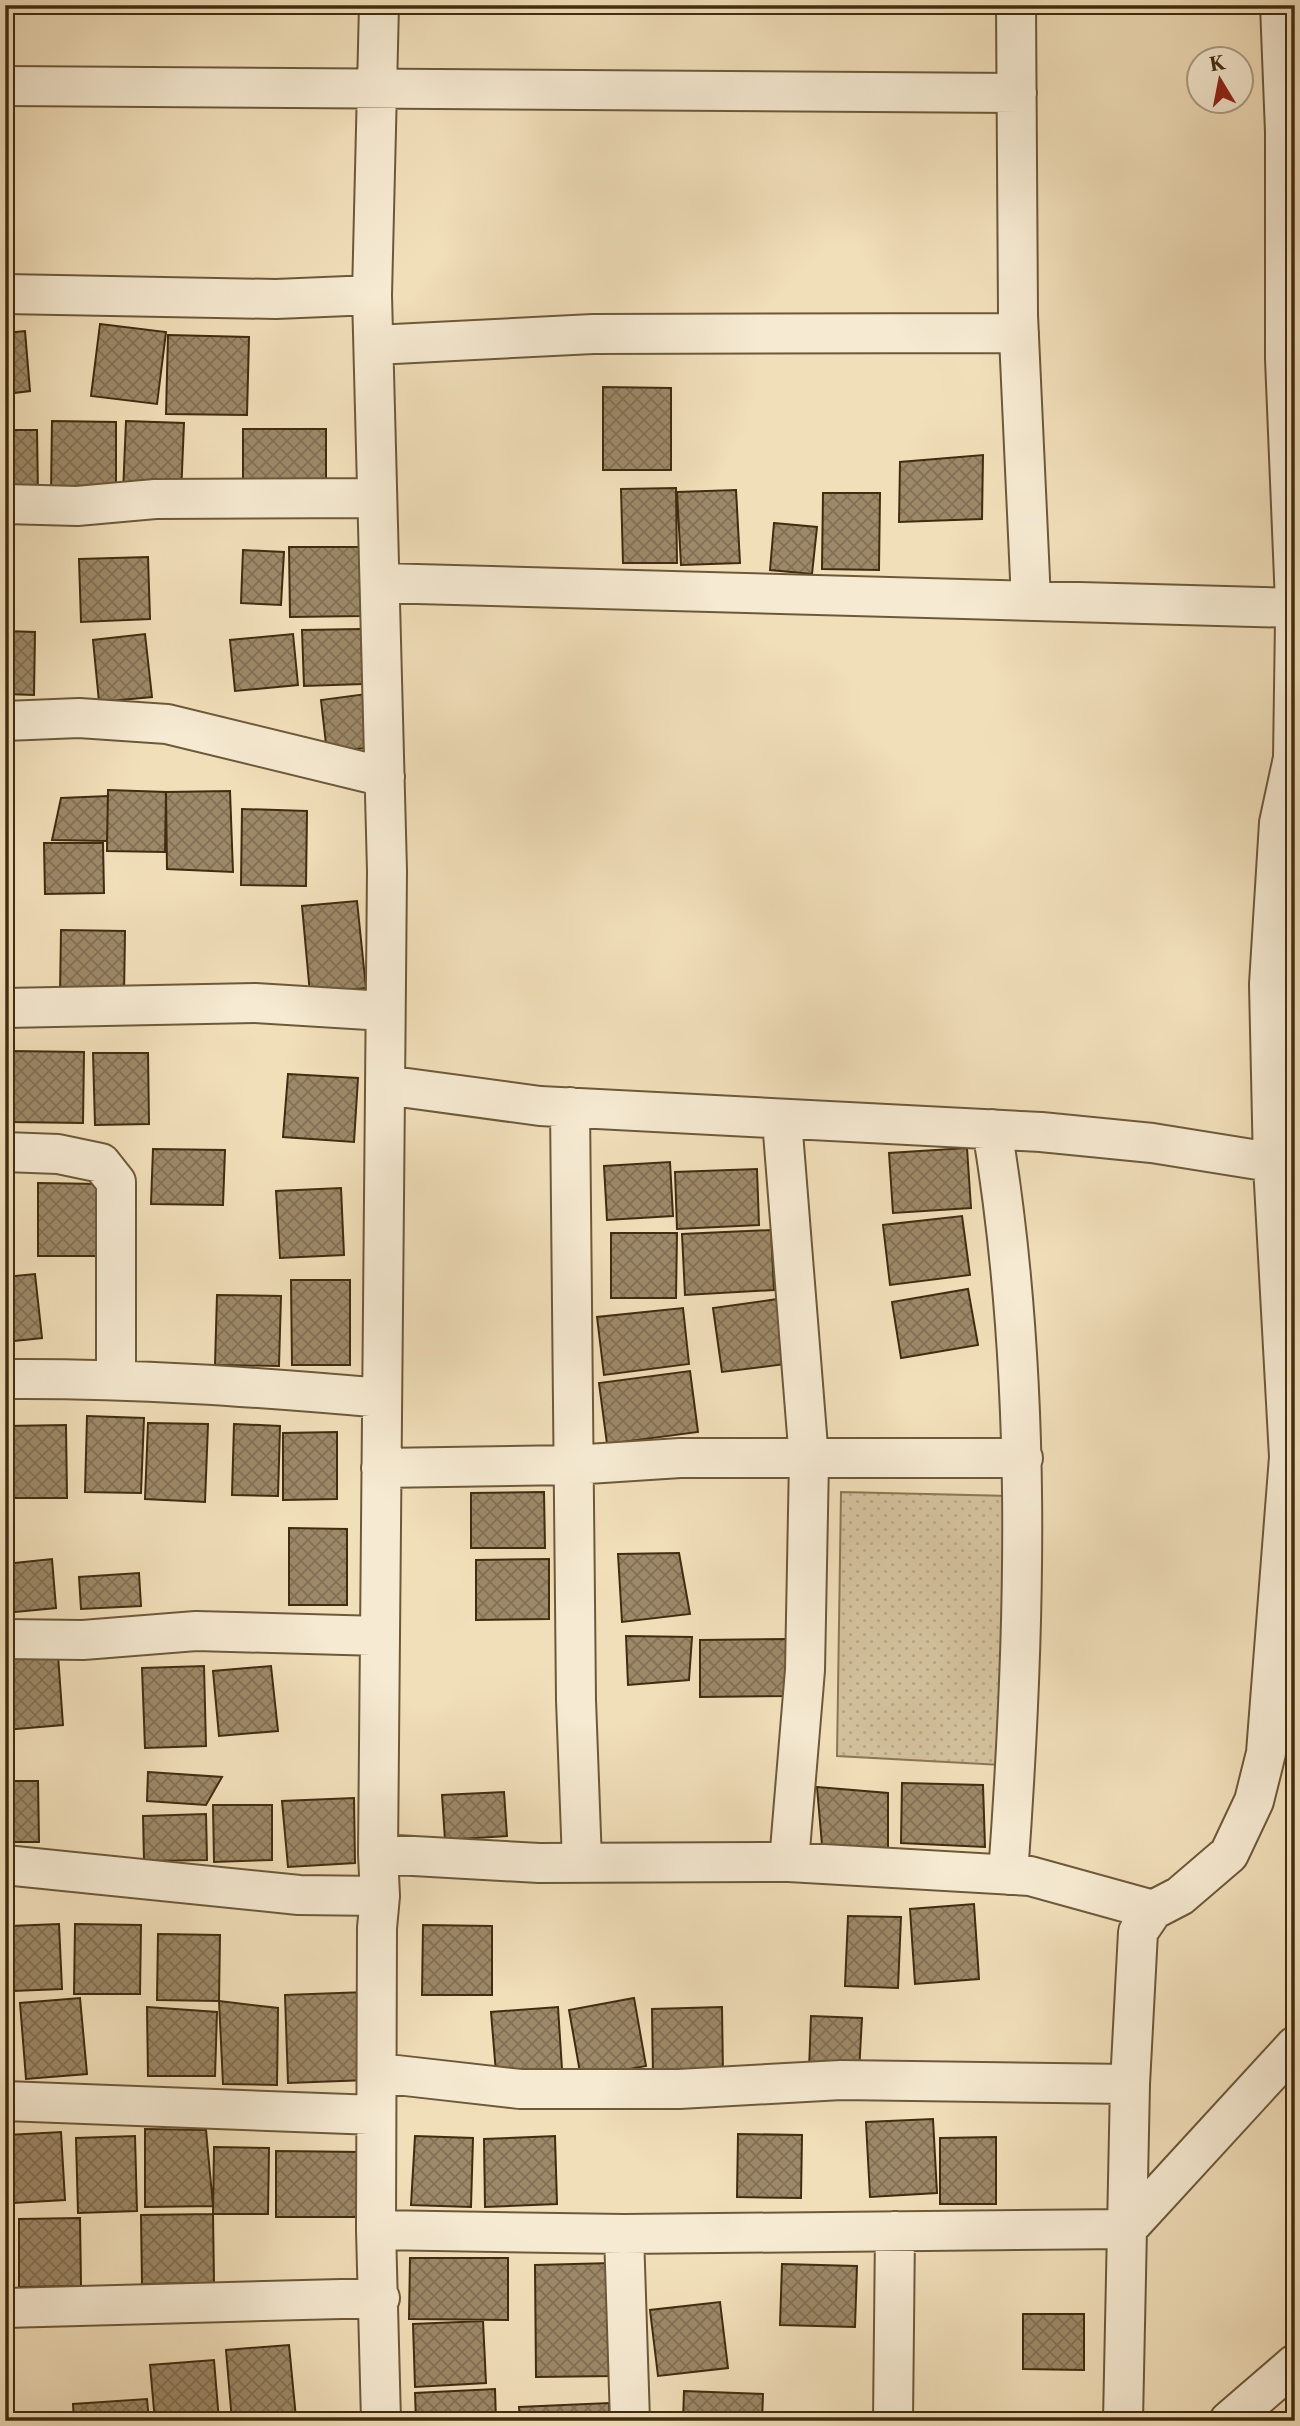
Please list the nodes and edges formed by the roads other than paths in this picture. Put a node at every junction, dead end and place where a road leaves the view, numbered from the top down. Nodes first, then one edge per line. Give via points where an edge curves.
1 (379, 5) edge
2 (1016, 5) edge
3 (1280, 5) edge
4 (1289, 83) edge
5 (5, 86) edge
6 (377, 89) junction
7 (1017, 93) junction
8 (5, 294) edge
9 (372, 295) junction
10 (1290, 331) edge
11 (1019, 333) junction
12 (374, 345) junction
13 (377, 498) junction
14 (5, 505) edge
15 (380, 583) junction
16 (1031, 601) junction
17 (1295, 606) edge
18 (1295, 620) edge
19 (5, 721) edge
20 (384, 777) junction
21 (1285, 871) edge
22 (5, 1008) edge
23 (385, 1011) junction
24 (384, 1085) junction
25 (570, 1107) junction
26 (782, 1120) junction
27 (992, 1129) junction
28 (5, 1152) edge
29 (1284, 1166) edge
30 (5, 1379) edge
31 (116, 1380) junction
32 (382, 1398) junction
33 (1023, 1458) junction
34 (809, 1460) junction
35 (572, 1465) junction
36 (381, 1468) junction
37 (380, 1636) junction
38 (5, 1639) edge
39 (1281, 1731) edge
40 (378, 1854) junction
41 (582, 1862) junction
42 (789, 1862) junction
43 (5, 1865) edge
44 (1007, 1875) junction
45 (380, 1896) junction
46 (1153, 1910) junction
47 (1295, 2046) edge
48 (379, 2073) junction
49 (1130, 2084) junction
50 (5, 2101) edge
51 (376, 2115) junction
52 (1127, 2229) junction
53 (376, 2230) junction
54 (895, 2231) junction
55 (624, 2234) junction
56 (380, 2298) junction
57 (5, 2308) edge
58 (1295, 2364) edge
59 (381, 2421) edge
60 (630, 2421) edge
61 (893, 2421) edge
62 (1124, 2421) edge
63 (1229, 2421) edge

1 - 6 street
2 - 7 street
3 - 4 street
4 - 10 street
5 - 6 street
6 - 7 street
6 - 9 street
7 - 11 street
8 - 9 street via 276,299
9 - 12 street
10 - 17 street
11 - 12 street via 593,334
11 - 16 street
12 - 13 street
13 - 14 street
13 - 15 street
15 - 16 street
15 - 20 street
16 - 17 street
18 - 21 street via 1293,758 1279,823
19 - 20 street via 79,718 167,724
20 - 23 street
21 - 29 street via 1269,984
22 - 23 street via 255,1003
23 - 24 street
24 - 25 street
24 - 32 street
25 - 26 street
25 - 35 street
26 - 27 street
26 - 34 street
27 - 29 street via 1152,1143
27 - 33 street via 1013,1277
28 - 31 street via 58,1154 101,1163 116,1182
29 - 39 street via 1289,1457
30 - 31 street
31 - 32 street
32 - 36 street
33 - 34 street
33 - 44 street via 1019,1719
34 - 35 street via 680,1458
34 - 42 street via 805,1670
35 - 36 street
35 - 41 street
36 - 37 street
37 - 38 street via 196,1631 83,1640
37 - 40 street
39 - 46 street via 1266,1754 1254,1801 1229,1854 1180,1896
40 - 41 street
40 - 45 street
41 - 42 street
42 - 44 street
43 - 45 street via 285,1894
44 - 46 street via 1030,1876
45 - 48 street
46 - 49 street via 1138,1932 1136,1946
47 - 52 street
48 - 49 street via 520,2088 678,2089 841,2080
48 - 51 street
49 - 52 street
50 - 51 street
51 - 53 street
52 - 54 street
52 - 62 street
53 - 55 street
53 - 56 street
54 - 55 street
54 - 61 street
55 - 60 street
56 - 57 street
56 - 59 street
58 - 63 street

